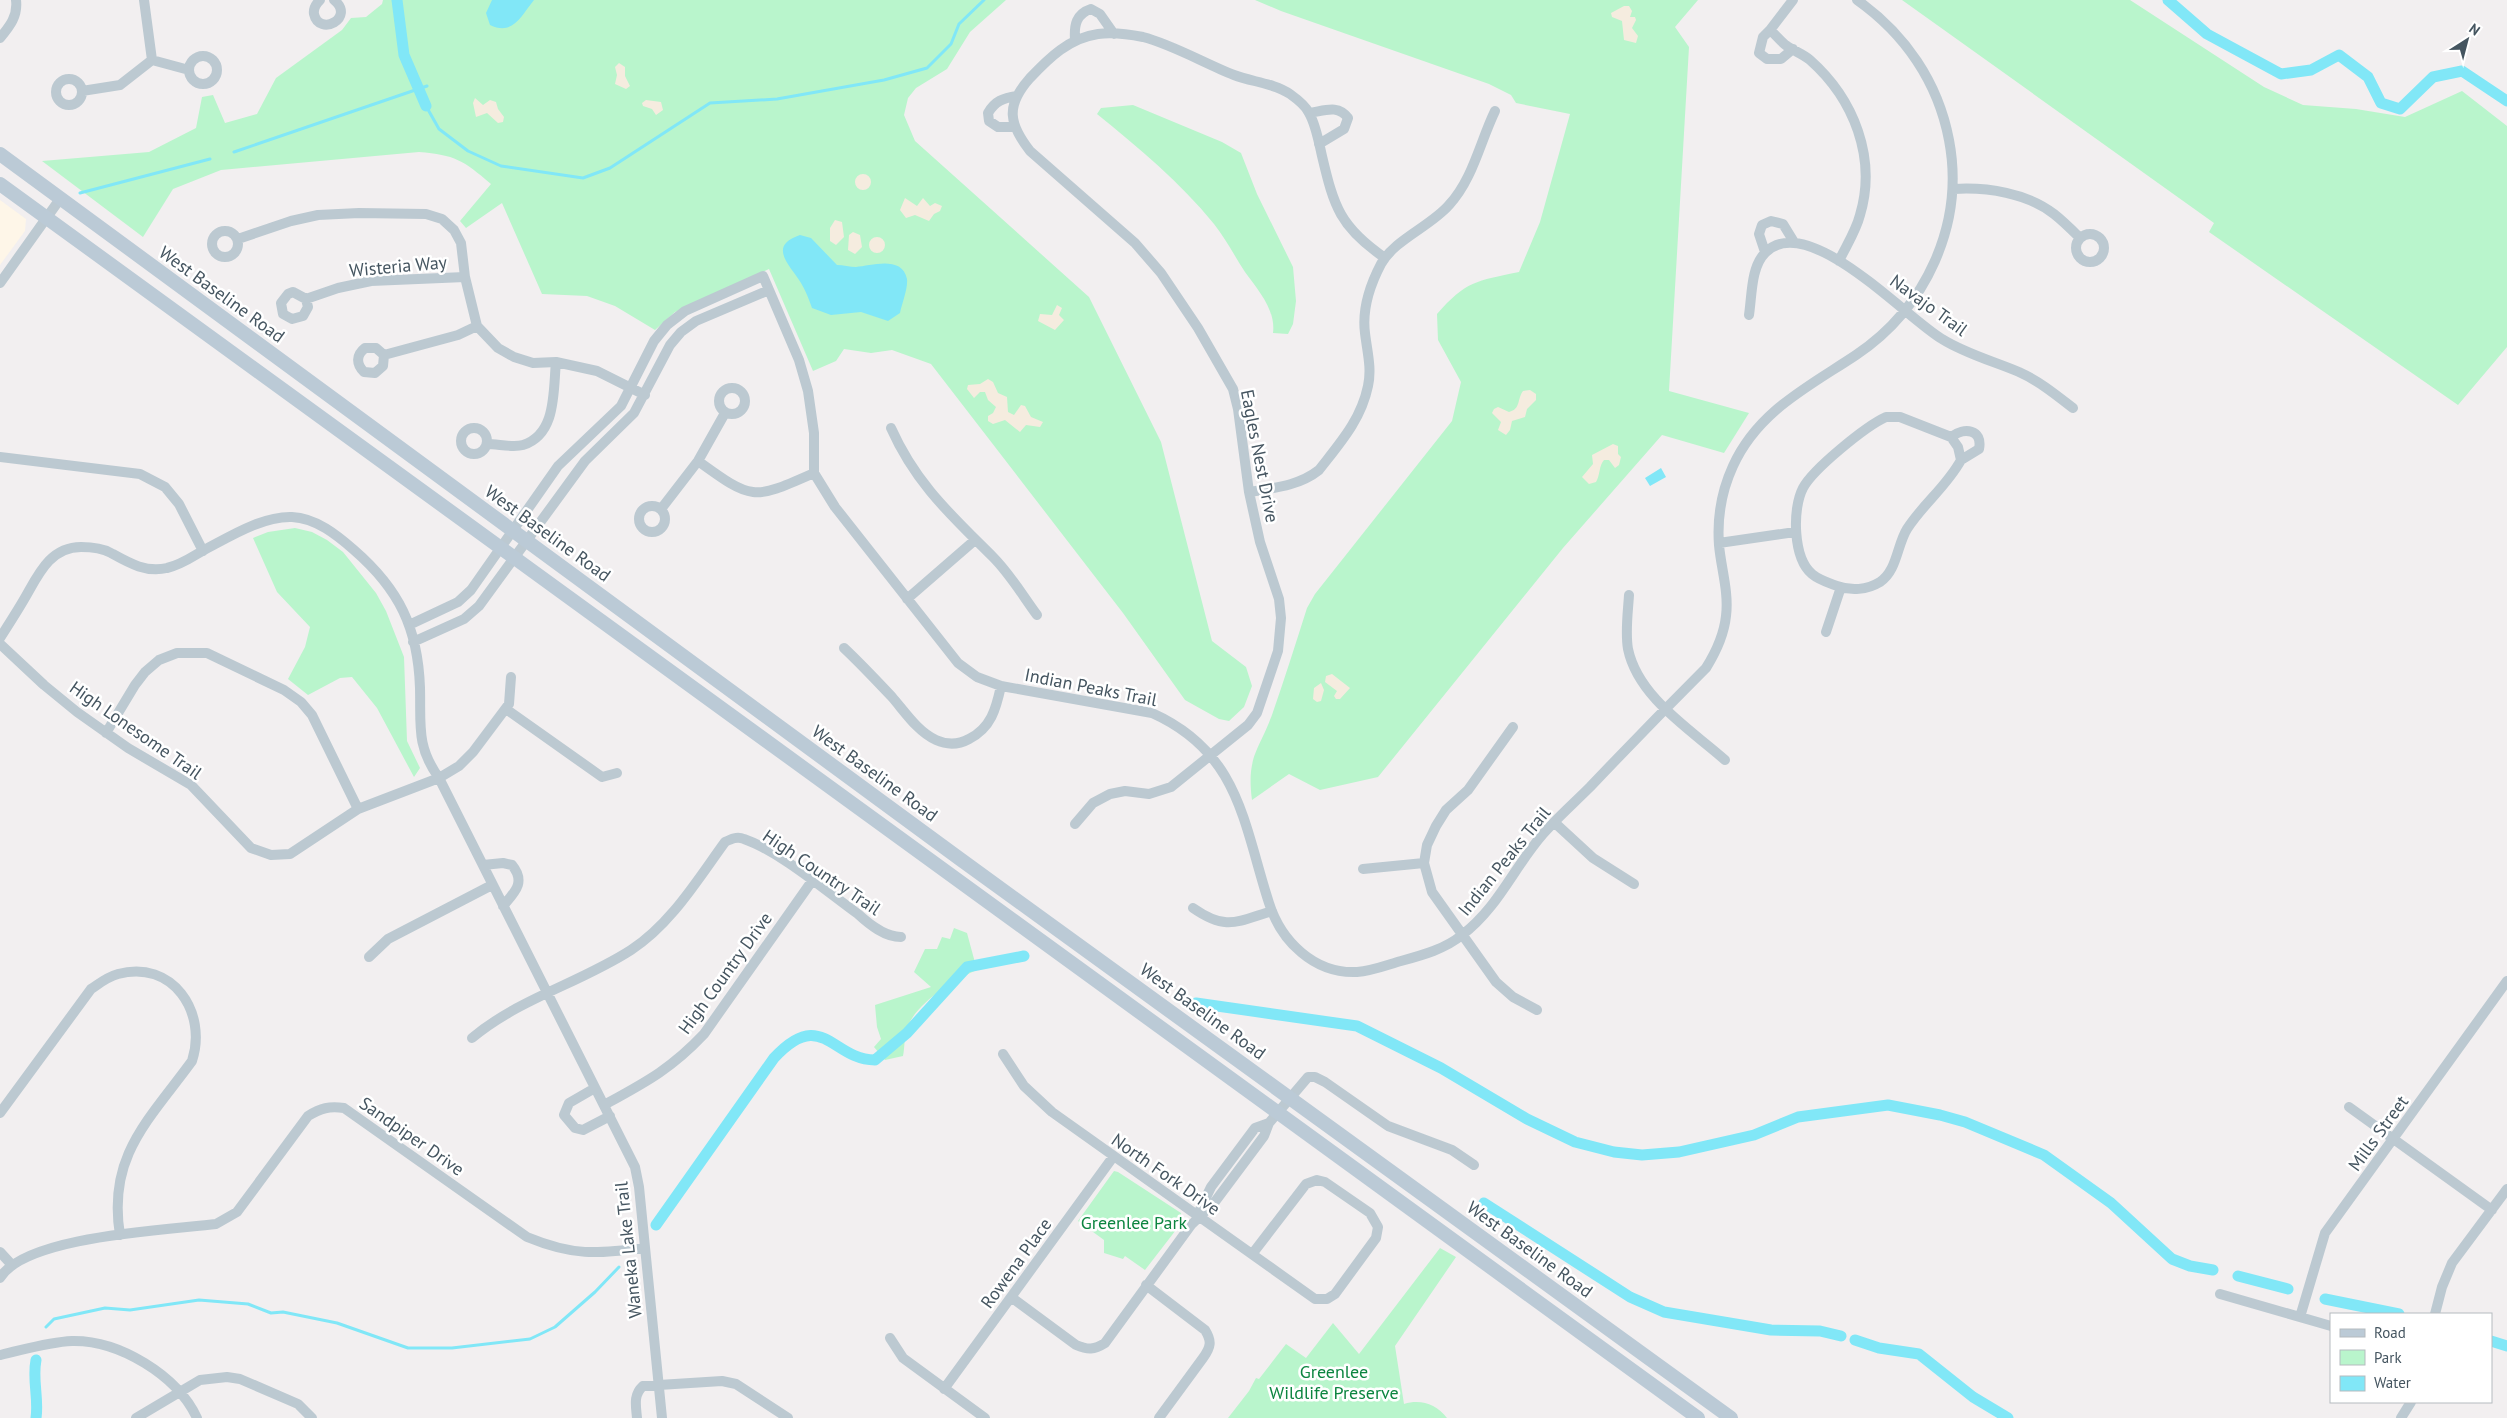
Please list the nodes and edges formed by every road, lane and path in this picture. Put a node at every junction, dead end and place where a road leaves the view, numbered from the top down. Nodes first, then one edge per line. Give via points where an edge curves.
1 (16, 0) edge
2 (144, 0) edge
3 (320, 0) edge
4 (334, 0) edge
5 (1793, 0) edge
6 (1857, 0) edge
7 (1770, 30) junction
8 (1114, 34) junction
9 (0, 38) edge
10 (1075, 40) junction
11 (1792, 49) junction
12 (152, 60) junction
13 (189, 70) dead end
14 (82, 91) dead end
15 (1017, 96) junction
16 (1495, 111) dead end
17 (1309, 113) junction
18 (1015, 127) junction
19 (1319, 144) junction
20 (0, 154) edge
21 (0, 184) edge
22 (1954, 189) junction
23 (60, 199) junction
24 (47, 218) junction
25 (2079, 237) dead end
26 (238, 239) dead end
27 (1794, 242) junction
28 (1765, 252) junction
29 (1385, 258) junction
30 (1839, 260) junction
31 (465, 277) junction
32 (0, 283) edge
33 (769, 290) junction
34 (306, 299) dead end
35 (1904, 312) junction
36 (1750, 314) dead end
37 (477, 326) junction
38 (384, 355) dead end
39 (556, 362) junction
40 (631, 388) junction
41 (645, 395) junction
42 (2073, 408) dead end
43 (724, 413) dead end
44 (891, 428) dead end
45 (1951, 437) junction
46 (487, 444) dead end
47 (0, 457) edge
48 (1961, 460) junction
49 (698, 461) junction
50 (814, 472) junction
51 (1248, 492) junction
52 (661, 509) dead end
53 (512, 530) junction
54 (1795, 532) junction
55 (975, 540) junction
56 (526, 541) junction
57 (1719, 543) junction
58 (500, 547) junction
59 (203, 550) junction
60 (515, 558) junction
61 (1841, 587) junction
62 (1629, 595) dead end
63 (907, 598) junction
64 (1037, 615) dead end
65 (409, 625) junction
66 (1826, 632) dead end
67 (0, 638) edge
68 (413, 642) junction
69 (0, 644) edge
70 (844, 648) dead end
71 (511, 676) dead end
72 (1001, 686) junction
73 (1666, 708) junction
74 (506, 709) junction
75 (1513, 727) dead end
76 (106, 733) junction
77 (1211, 755) junction
78 (1725, 760) dead end
79 (617, 773) dead end
80 (439, 778) junction
81 (358, 809) junction
82 (1555, 823) junction
83 (1075, 824) dead end
84 (1424, 863) junction
85 (483, 865) junction
86 (1363, 869) dead end
87 (812, 881) junction
88 (1634, 884) dead end
89 (492, 885) junction
90 (502, 906) junction
91 (1193, 908) dead end
92 (1272, 911) junction
93 (1462, 935) junction
94 (901, 937) dead end
95 (369, 957) dead end
96 (2507, 981) edge
97 (545, 992) junction
98 (1537, 1010) dead end
99 (472, 1038) dead end
100 (1003, 1054) dead end
101 (595, 1088) junction
102 (1290, 1097) junction
103 (604, 1105) junction
104 (2350, 1107) dead end
105 (0, 1113) edge
106 (610, 1116) junction
107 (1273, 1118) junction
108 (2394, 1139) junction
109 (1113, 1157) junction
110 (1474, 1165) dead end
111 (2507, 1189) edge
112 (2492, 1210) junction
113 (1197, 1216) junction
114 (120, 1235) junction
115 (645, 1248) junction
116 (0, 1252) edge
117 (1253, 1253) junction
118 (11, 1264) junction
119 (0, 1278) edge
120 (1146, 1285) junction
121 (2220, 1294) dead end
122 (1011, 1297) junction
123 (2435, 1313) edge
124 (2300, 1317) junction
125 (2330, 1326) edge
126 (890, 1338) dead end
127 (0, 1355) edge
128 (660, 1385) junction
129 (1686, 1386) junction
130 (944, 1389) junction
131 (179, 1392) junction
132 (1675, 1401) junction
133 (2409, 1403) edge
134 (136, 1418) edge
135 (197, 1418) edge
136 (312, 1418) edge
137 (638, 1418) edge
138 (662, 1418) edge
139 (788, 1418) edge
140 (984, 1418) edge
141 (1159, 1418) edge
142 (1698, 1418) edge
143 (1731, 1418) edge
144 (2401, 1418) edge

1 - 9 street via 16,13
2 - 12 street
3 - 4 street via 314,15 327,25 336,22 340,14
5 - 7 street
6 - 22 street, Indian Peaks Trail via 1899,36 1923,68 1948,132
7 - 11 street
7 - 11 street via 1763,38 1759,53 1768,59 1781,59
8 - 10 street via 1097,34
8 - 10 street via 1100,14 1091,9 1078,17
8 - 17 street via 1144,38 1242,78 1274,86 1290,94
10 - 15 street via 1043,64
11 - 30 street via 1808,59 1841,95 1858,128 1864,153 1866,180 1860,218
12 - 13 street
12 - 14 street via 120,85
15 - 18 street, Eagles Nest Drive via 1013,103
15 - 18 street via 994,104 988,113 990,121 998,127
16 - 29 street via 1460,193 1447,208
17 - 19 street
17 - 19 street via 1335,108 1348,118 1344,129
18 - 51 street, Eagles Nest Drive via 1030,151 1135,243 1161,273 1198,328 1232,389 1238,408
19 - 29 street via 1338,212 1362,242
20 - 23 main road, West Baseline Road
21 - 24 main road
22 - 25 street via 1993,190 2036,203 2053,213
22 - 35 street, Indian Peaks Trail via 1946,231 1935,264
23 - 24 street
23 - 53 main road, West Baseline Road
24 - 32 street
24 - 58 main road
26 - 31 street via 291,220 318,215 359,212 426,214 442,220 454,230 461,243
27 - 28 street
27 - 28 street via 1783,224 1771,221 1762,225 1759,234
27 - 30 street, Navajo Trail
28 - 36 street via 1754,272
29 - 51 street via 1372,284 1366,307 1364,331 1370,368 1364,405 1354,424 1312,476 1295,484
30 - 35 street, Navajo Trail via 1867,278
31 - 34 street, Wisteria Way via 372,281
31 - 37 street
33 - 40 street via 763,276 685,311 654,341
33 - 41 street via 696,321 682,332 670,345
33 - 50 street via 799,360 808,391 814,433
35 - 42 street, Navajo Trail via 1940,339 2027,377
35 - 57 street, Indian Peaks Trail via 1857,354 1781,404 1749,438 1725,486
37 - 38 street
37 - 39 street via 498,348 514,357 533,363
39 - 40 street via 597,371
39 - 46 street via 551,417 544,429 522,445
40 - 41 street
40 - 53 street via 621,406 558,466
41 - 56 street via 623,425 585,461
43 - 49 street
44 - 55 street via 914,472
45 - 48 street
45 - 48 street via 1960,431 1970,430 1977,434 1979,449
45 - 54 street via 1900,416 1886,417 1872,424 1813,474 1803,488 1798,500
47 - 59 street via 140,474 164,487 179,504
48 - 61 street via 1908,528 1890,571 1882,581 1859,590
49 - 50 street via 734,487 748,492 764,493 778,489
49 - 52 street
50 - 63 street, Indian Peaks Trail via 835,507
51 - 77 street, Eagles Nest Drive via 1278,599 1282,628 1278,652 1257,713 1248,725
53 - 56 main road, West Baseline Road
53 - 58 street
54 - 57 street
54 - 61 street via 1804,563 1812,574
55 - 63 street
55 - 64 street via 994,558
56 - 60 street
56 - 102 main road, West Baseline Road
57 - 73 street, Indian Peaks Trail via 1727,598 1723,635 1706,668
58 - 60 main road
58 - 65 street via 471,590 458,602
59 - 65 street, Waneka Lake Trail via 261,523 292,517 314,523 348,544 385,579 401,604
59 - 67 street, Waneka Lake Trail via 186,562 157,570 142,568 105,550 72,547 54,555 40,571
60 - 68 street via 479,606 464,619
60 - 107 main road
61 - 66 street
62 - 73 street via 1627,640 1634,668
63 - 72 street, Indian Peaks Trail via 958,663 977,677
65 - 68 street, Waneka Lake Trail
68 - 80 street, Waneka Lake Trail via 420,686 420,735 427,761
69 - 76 street, High Lonesome Trail via 44,685
70 - 72 street via 867,669 922,732 950,744 962,743 976,736 988,725 996,711
71 - 74 street
72 - 77 street, Indian Peaks Trail via 1152,713 1171,722
73 - 78 street
73 - 82 street, Indian Peaks Trail
74 - 79 street via 602,777
74 - 80 street, High Lonesome Trail via 473,752 459,766
75 - 84 street via 1468,790 1446,810 1427,845
76 - 81 street, High Lonesome Trail via 192,785 251,848 271,855 290,854
76 - 81 street via 145,672 159,660 177,653 207,654 276,686 301,702 312,715
77 - 83 street, Eagles Nest Drive via 1171,787 1149,794 1124,791 1110,794 1093,803
77 - 92 street, Indian Peaks Trail via 1241,805
80 - 81 street, High Lonesome Trail
80 - 85 street, Waneka Lake Trail
82 - 88 street via 1593,858
82 - 93 street, Indian Peaks Trail via 1543,834 1489,910
84 - 86 street
84 - 93 street via 1432,892
85 - 89 street, Waneka Lake Trail
85 - 90 street via 512,865 518,873 520,882 517,890
87 - 94 street, High Country Trail via 868,923 894,937
87 - 97 street, High Country Trail via 777,856 743,838 734,838 725,842 676,909 655,931 631,950
87 - 103 street, High Country Drive via 704,1034 660,1074
89 - 90 street, Waneka Lake Trail
89 - 95 street via 388,939
90 - 97 street, Waneka Lake Trail
91 - 92 street via 1210,920 1223,923
92 - 93 street, Indian Peaks Trail via 1282,932 1296,949 1324,967 1341,971 1358,972 1414,958
93 - 98 street via 1496,982 1513,997
96 - 108 street, Mills Street
97 - 99 street, High Country Trail via 494,1020
97 - 101 street, Waneka Lake Trail
100 - 109 street, North Fork Drive via 1018,1079 1036,1098
101 - 103 street, Waneka Lake Trail
101 - 106 street via 569,1103 564,1115 575,1128 583,1130
102 - 107 street
102 - 110 street via 1308,1077 1315,1077 1388,1126 1452,1150
102 - 129 main road, West Baseline Road
103 - 106 street, Waneka Lake Trail
104 - 108 street
105 - 114 street via 91,989 106,978 138,972 157,976 183,995 197,1024 196,1049 192,1061 134,1142 123,1164 117,1187
106 - 115 street, Waneka Lake Trail via 635,1167
107 - 113 street via 1264,1136 1214,1203
107 - 132 main road
108 - 112 street
108 - 124 street, Mills Street via 2325,1234
109 - 113 street, North Fork Drive
109 - 122 street, Rowena Place
111 - 112 street
112 - 123 street via 2452,1263
113 - 117 street, North Fork Drive
113 - 120 street
114 - 115 street, Sandpiper Drive via 216,1224 230,1218 308,1116 330,1106 344,1108 526,1237 570,1252 596,1254
114 - 118 street, Sandpiper Drive via 56,1246
115 - 128 street, Waneka Lake Trail
116 - 118 street
117 - 117 street, North Fork Drive via 1306,1184 1317,1180 1325,1182 1370,1213 1378,1227 1376,1238 1335,1294 1327,1299 1315,1299
118 - 119 street, Sandpiper Drive
120 - 122 street via 1105,1344 1086,1350
120 - 141 street via 1205,1330 1210,1339 1210,1349
121 - 124 street
122 - 130 street, Rowena Place
124 - 125 street
126 - 130 street via 903,1358
127 - 131 street via 73,1341 100,1345 148,1366
128 - 137 street via 643,1386 638,1391
128 - 138 street, Waneka Lake Trail
128 - 139 street via 722,1381 736,1384
129 - 132 main road
129 - 143 main road, West Baseline Road
130 - 140 street
131 - 134 street
131 - 135 street
131 - 136 street via 200,1380 226,1377 298,1404
132 - 142 main road
133 - 144 street

